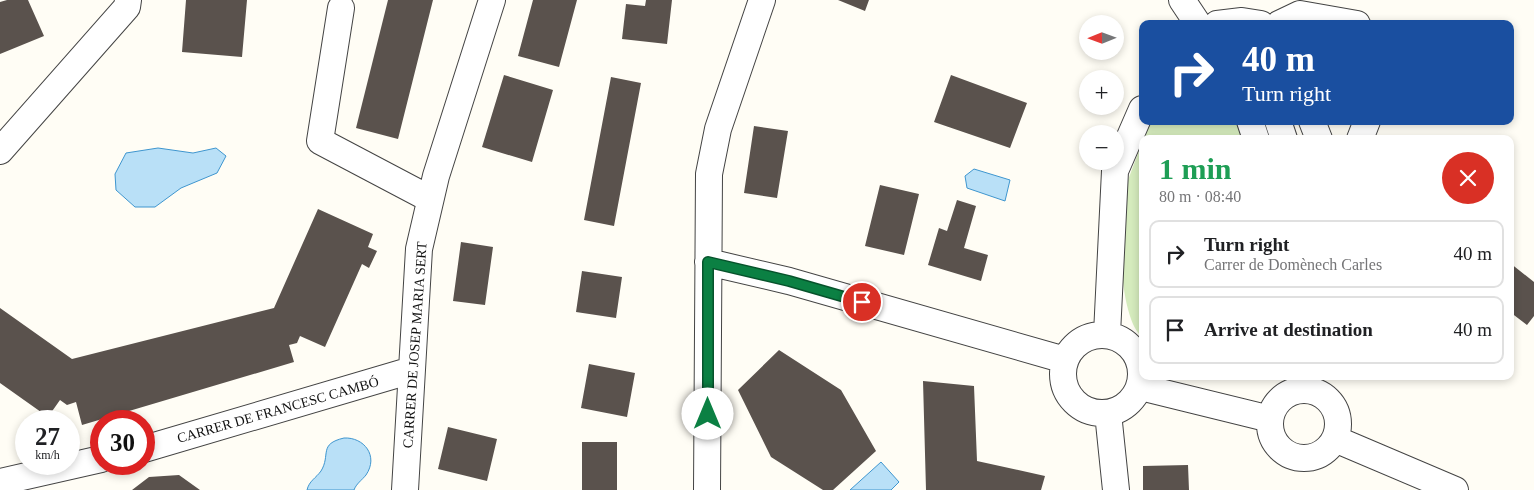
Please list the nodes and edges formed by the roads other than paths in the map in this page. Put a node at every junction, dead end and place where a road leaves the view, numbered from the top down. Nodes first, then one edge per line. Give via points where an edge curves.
1 (128, 0) edge
2 (492, 0) edge
3 (762, 0) edge
4 (341, 8) dead end
5 (1287, 20) edge
6 (1334, 20) edge
7 (1139, 116) edge
8 (0, 151) edge
9 (430, 199) junction
10 (708, 262) junction
11 (1107, 334) junction
12 (1065, 360) junction
13 (1139, 360) edge
14 (412, 370) junction
15 (1140, 380) edge
16 (1316, 384) edge
17 (1140, 387) junction
18 (1108, 413) junction
19 (1270, 419) junction
20 (1335, 439) junction
21 (155, 446) edge
22 (90, 462) edge
23 (0, 482) edge
24 (405, 490) edge
25 (708, 490) edge
26 (1116, 490) edge
27 (1455, 490) edge

1 - 8 street via 127,7
2 - 9 street, CARRER DE JOSEP MARIA SERT
3 - 10 street via 718,129 709,174
4 - 9 street via 320,140
5 - 6 street via 1300,14
7 - 11 street via 1114,171
9 - 14 street, CARRER DE JOSEP MARIA SERT via 418,249
10 - 12 street via 789,281
10 - 25 street
11 - 12 street via 1082,340 1071,349
11 - 13 street via 1129,344
12 - 18 street via 1065,387 1072,399 1082,408
14 - 21 street, CARRER DE FRANCESC CAMBÓ
14 - 24 street, CARRER DE JOSEP MARIA SERT
15 - 17 street
16 - 19 street via 1307,390 1287,394 1278,401
16 - 20 street via 1338,417
17 - 18 street via 1127,404
17 - 19 street
18 - 26 street
19 - 20 street via 1276,445 1299,459 1320,455
20 - 27 street
22 - 23 street

